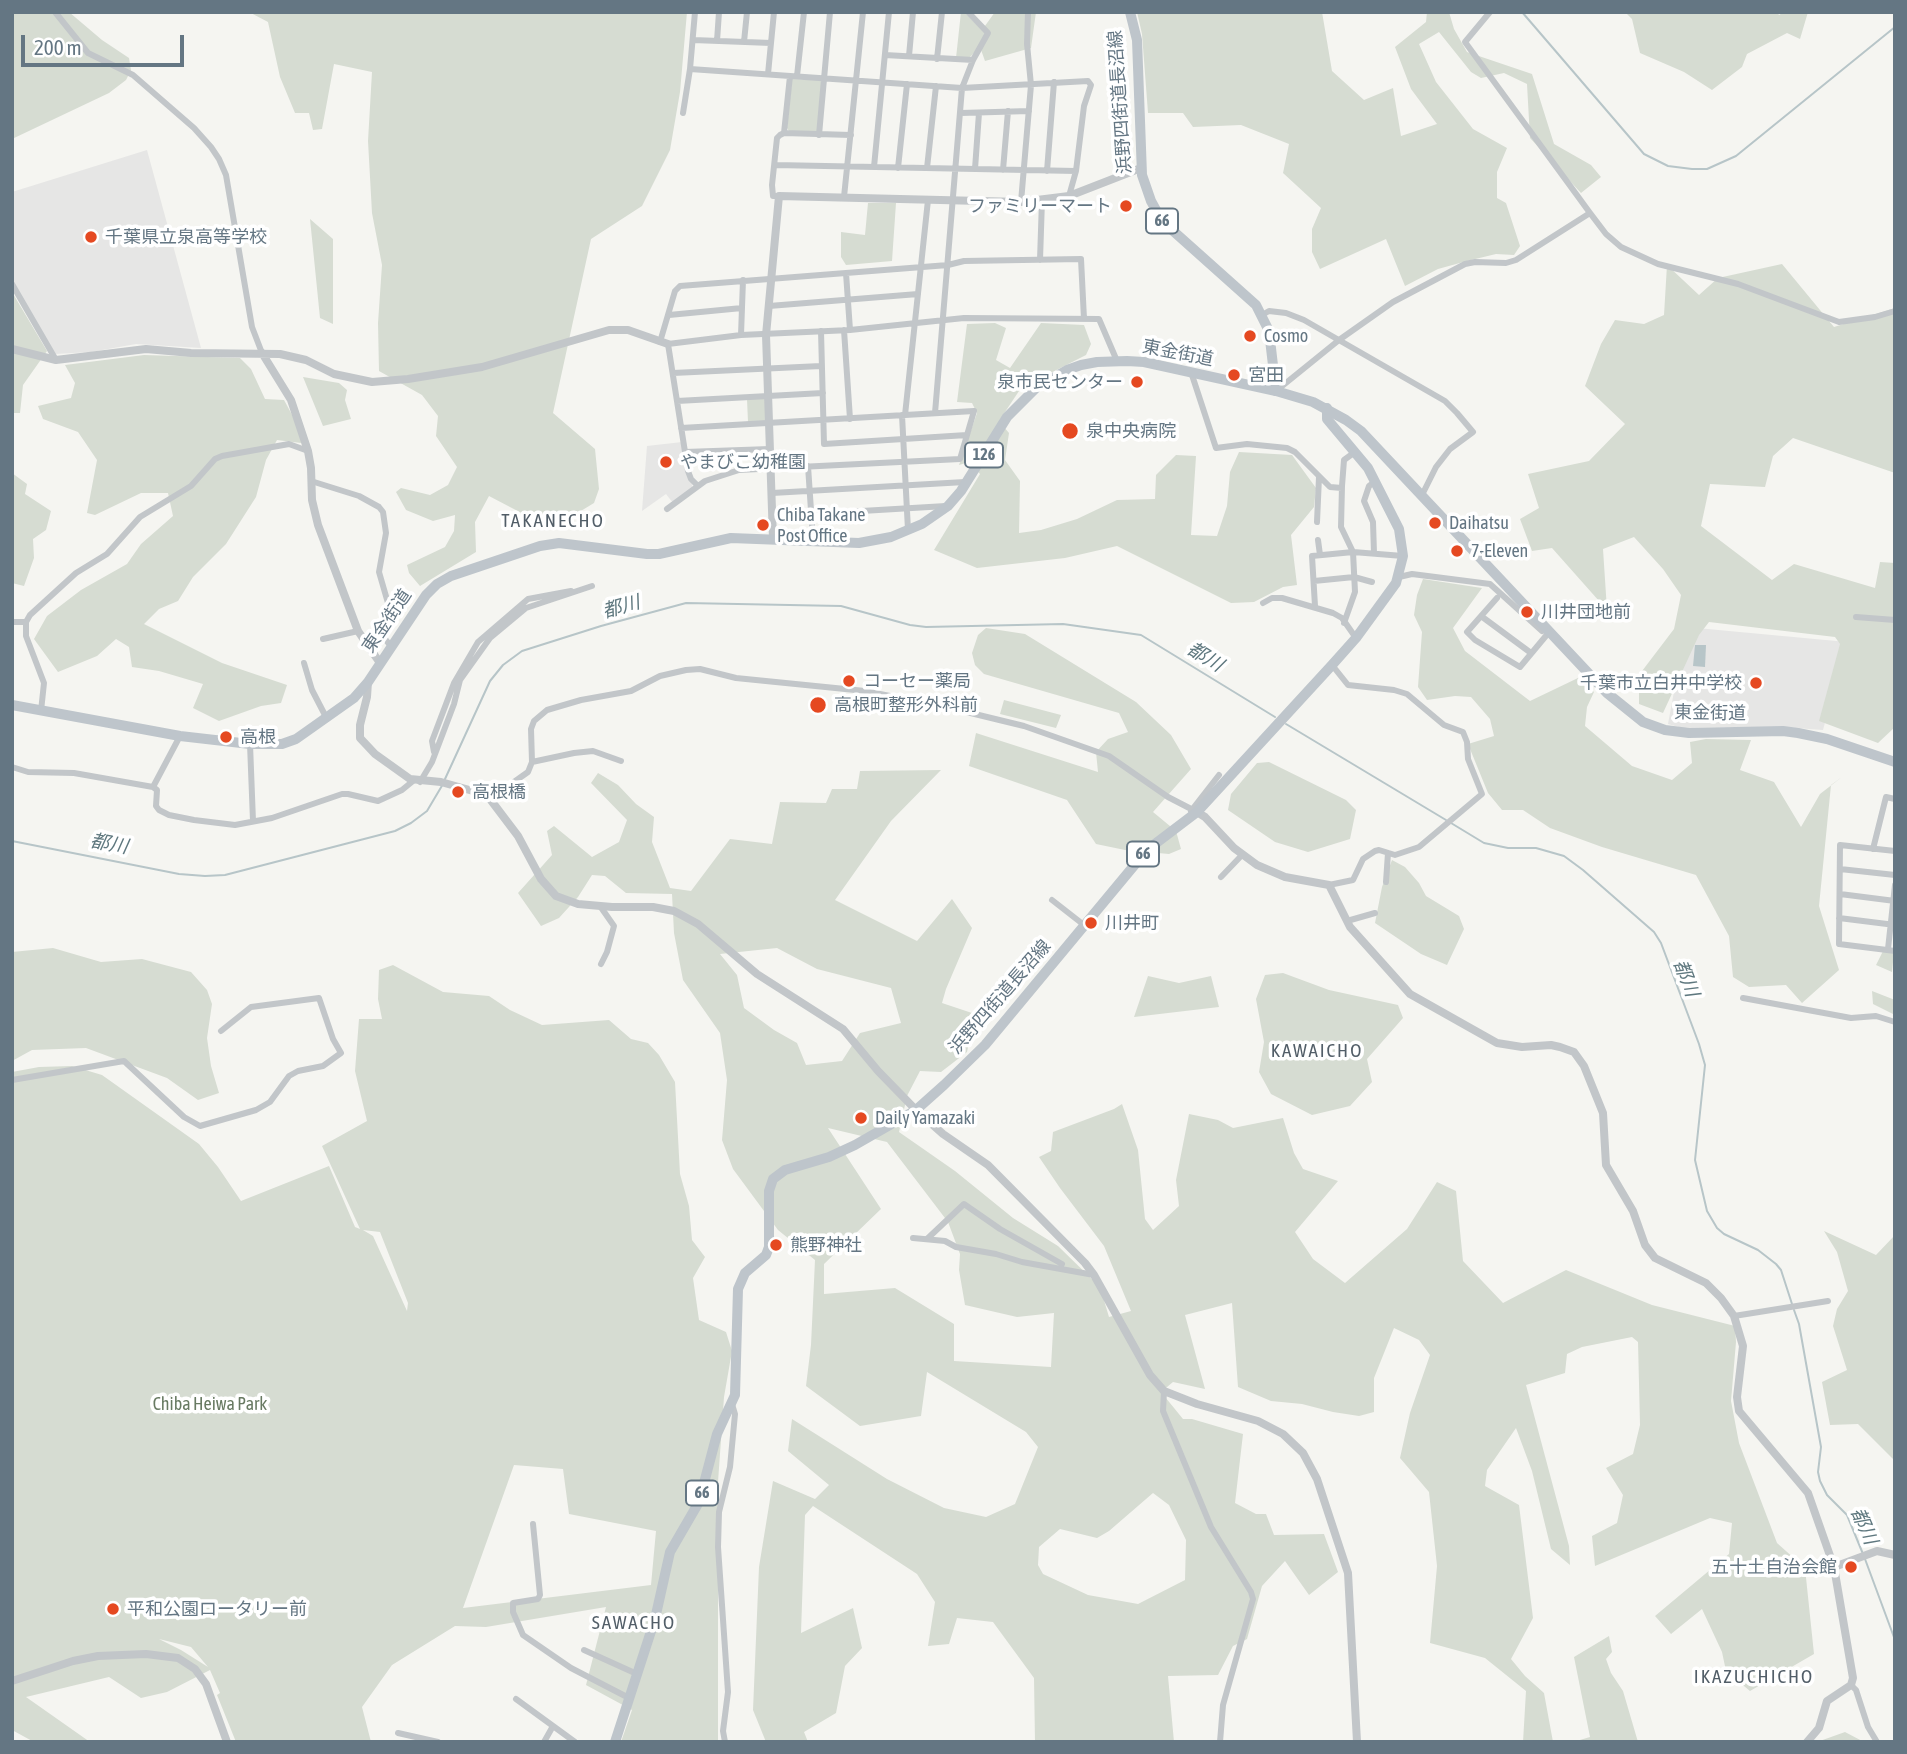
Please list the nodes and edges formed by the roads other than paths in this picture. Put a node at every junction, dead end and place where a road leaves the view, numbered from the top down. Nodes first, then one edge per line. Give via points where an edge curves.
1 (55, 12) edge
2 (695, 12) edge
3 (719, 12) edge
4 (747, 12) edge
5 (774, 12) edge
6 (804, 12) edge
7 (830, 12) edge
8 (863, 12) edge
9 (889, 12) edge
10 (913, 12) edge
11 (942, 12) edge
12 (968, 12) edge
13 (1028, 12) edge
14 (1130, 12) edge
15 (1490, 12) edge
16 (693, 40) junction
17 (717, 41) junction
18 (744, 42) junction
19 (771, 43) junction
20 (885, 55) junction
21 (909, 57) junction
22 (937, 59) junction
23 (973, 60) junction
24 (690, 69) junction
25 (768, 74) junction
26 (793, 76) junction
27 (825, 78) junction
28 (856, 81) junction
29 (882, 82) junction
30 (1054, 82) junction
31 (907, 84) junction
32 (1031, 85) junction
33 (936, 86) junction
34 (962, 88) junction
35 (1008, 111) junction
36 (1029, 111) junction
37 (683, 113) dead end
38 (961, 113) junction
39 (979, 113) junction
40 (785, 133) junction
41 (819, 135) junction
42 (850, 135) junction
43 (775, 165) junction
44 (847, 167) junction
45 (874, 167) junction
46 (898, 168) junction
47 (927, 168) junction
48 (1141, 168) junction
49 (955, 169) junction
50 (975, 169) junction
51 (1003, 170) junction
52 (1024, 170) junction
53 (1047, 171) junction
54 (1076, 171) junction
55 (779, 196) junction
56 (1069, 196) junction
57 (844, 197) junction
58 (953, 199) junction
59 (929, 200) junction
60 (1042, 200) junction
61 (1021, 202) junction
62 (1590, 213) junction
63 (1040, 260) junction
64 (947, 265) junction
65 (921, 266) junction
66 (846, 273) junction
67 (771, 279) junction
68 (743, 280) junction
69 (12, 284) edge
70 (918, 294) junction
71 (848, 300) junction
72 (769, 306) junction
73 (741, 308) junction
74 (1895, 311) edge
75 (669, 315) junction
76 (1262, 315) junction
77 (1084, 319) junction
78 (943, 321) junction
79 (915, 323) junction
80 (847, 330) junction
81 (821, 331) junction
82 (741, 335) junction
83 (766, 335) junction
84 (1339, 340) junction
85 (664, 343) junction
86 (12, 349) edge
87 (262, 353) junction
88 (57, 360) junction
89 (1117, 361) junction
90 (821, 366) junction
91 (768, 369) junction
92 (1191, 372) junction
93 (673, 373) junction
94 (1276, 391) junction
95 (823, 393) junction
96 (769, 396) junction
97 (677, 401) junction
98 (1327, 408) junction
99 (935, 413) junction
100 (903, 415) junction
101 (850, 419) junction
102 (824, 420) junction
103 (769, 424) junction
104 (681, 428) junction
105 (967, 435) junction
106 (903, 438) junction
107 (770, 449) junction
108 (308, 451) junction
109 (685, 452) junction
110 (1355, 452) junction
111 (904, 462) junction
112 (808, 466) junction
113 (771, 470) junction
114 (1319, 477) junction
115 (311, 481) junction
116 (1376, 481) junction
117 (967, 482) junction
118 (905, 485) junction
119 (698, 486) junction
120 (1342, 488) junction
121 (810, 491) junction
122 (772, 493) junction
123 (1422, 495) junction
124 (948, 506) junction
125 (907, 508) junction
126 (667, 509) dead end
127 (811, 514) junction
128 (1317, 522) dead end
129 (908, 532) junction
130 (773, 539) junction
131 (813, 540) junction
132 (1318, 540) dead end
133 (1353, 552) junction
134 (1374, 553) junction
135 (1320, 555) junction
136 (1403, 556) junction
137 (1399, 577) junction
138 (1354, 578) junction
139 (1314, 582) junction
140 (1372, 582) dead end
141 (592, 586) dead end
142 (1497, 598) dead end
143 (1263, 603) dead end
144 (1315, 606) junction
145 (1481, 616) junction
146 (1856, 617) dead end
147 (1895, 620) edge
148 (12, 622) edge
149 (26, 622) junction
150 (1344, 623) junction
151 (358, 631) junction
152 (1548, 633) junction
153 (1356, 638) junction
154 (323, 639) dead end
155 (391, 646) junction
156 (1531, 653) junction
157 (304, 663) dead end
158 (380, 663) junction
159 (1332, 665) junction
160 (368, 682) junction
161 (12, 705) edge
162 (41, 710) junction
163 (327, 719) junction
164 (180, 736) junction
165 (250, 744) junction
166 (621, 761) dead end
167 (532, 762) junction
168 (1895, 762) edge
169 (12, 768) edge
170 (1219, 775) dead end
171 (417, 781) junction
172 (153, 786) junction
173 (490, 799) junction
174 (1895, 799) edge
175 (1194, 812) junction
176 (254, 821) junction
177 (1873, 849) junction
178 (1895, 852) edge
179 (1388, 853) junction
180 (1242, 855) junction
181 (1840, 869) junction
182 (1895, 876) edge
183 (1221, 877) dead end
184 (1386, 882) dead end
185 (1895, 885) edge
186 (1329, 886) junction
187 (1840, 894) junction
188 (1052, 900) dead end
189 (1894, 900) edge
190 (600, 906) junction
191 (1375, 913) dead end
192 (1839, 918) junction
193 (1347, 921) junction
194 (1893, 924) edge
195 (1084, 925) junction
196 (1891, 950) edge
197 (601, 964) dead end
198 (1743, 998) dead end
199 (1895, 1021) edge
200 (220, 1031) dead end
201 (12, 1080) edge
202 (916, 1110) junction
203 (913, 1238) dead end
204 (928, 1238) junction
205 (1062, 1264) dead end
206 (1094, 1275) junction
207 (1828, 1301) dead end
208 (1734, 1316) junction
209 (1164, 1391) junction
210 (732, 1404) junction
211 (533, 1524) dead end
212 (1895, 1555) edge
213 (1834, 1567) junction
214 (584, 1650) dead end
215 (637, 1674) junction
216 (12, 1681) edge
217 (1851, 1685) junction
218 (629, 1698) junction
219 (516, 1699) dead end
220 (553, 1726) junction
221 (398, 1733) dead end
222 (227, 1742) edge
223 (438, 1742) edge
224 (544, 1742) edge
225 (575, 1742) edge
226 (615, 1742) edge
227 (725, 1742) edge
228 (1220, 1742) edge
229 (1357, 1742) edge
230 (1807, 1742) edge
231 (1877, 1742) edge

1 - 87 street via 88,53 133,75 194,128 219,159 226,175 252,327
2 - 16 street
3 - 17 street
4 - 18 street
5 - 19 street
6 - 26 street
7 - 27 street
8 - 28 street
9 - 20 street
10 - 21 street
11 - 22 street
12 - 23 street via 988,33
13 - 32 street
14 - 48 main road, 浜野四街道長沼線 / 66 via 1137,40
15 - 62 street via 1465,42
16 - 17 street
16 - 24 street
17 - 18 street
18 - 19 street
19 - 25 street
20 - 21 street
20 - 29 street
21 - 22 street
22 - 23 street
23 - 34 street
24 - 25 street
24 - 37 street
25 - 26 street
26 - 27 street
26 - 40 street
27 - 28 street
27 - 41 street
28 - 29 street
28 - 42 street
29 - 31 street
29 - 45 street
30 - 32 street
30 - 53 street
30 - 54 street via 1088,81 1091,85
31 - 33 street
31 - 46 street
32 - 34 street
32 - 36 street
33 - 34 street
33 - 47 street
34 - 38 street
35 - 36 street
35 - 39 street
35 - 51 street
36 - 52 street
38 - 39 street
38 - 49 street
39 - 50 street
40 - 41 street
40 - 43 street via 776,138
41 - 42 street
42 - 44 street
43 - 44 street
43 - 55 street via 772,192
44 - 45 street
44 - 57 street
45 - 46 street
46 - 47 street
47 - 49 street
48 - 56 street
48 - 76 main road, 浜野四街道長沼線 / 66 via 1162,221 1247,296
49 - 50 street
49 - 58 street
50 - 51 street
51 - 52 street
52 - 53 street
52 - 61 street
53 - 54 street
54 - 56 street
55 - 57 street
55 - 67 street
56 - 60 street
57 - 59 street
58 - 59 street
58 - 61 street
58 - 64 street
59 - 65 street
60 - 61 street
60 - 63 street
62 - 74 street via 1621,247 1658,264 1738,284 1819,316 1839,322
62 - 84 street via 1516,260 1465,264 1393,302
63 - 64 street
63 - 77 street via 1081,259
64 - 65 street
64 - 78 street
65 - 66 street
65 - 70 street
66 - 67 street
66 - 71 street
67 - 68 street
67 - 72 street
68 - 73 street
68 - 75 street via 680,286
69 - 88 street
70 - 71 street
70 - 79 street
71 - 72 street
71 - 80 street
72 - 83 street
73 - 75 street
73 - 82 street
75 - 85 street
76 - 84 street via 1286,313
76 - 94 main road, 浜野四街道長沼線 / 66 via 1272,342
77 - 78 street via 964,317
77 - 89 street via 1099,319
78 - 79 street
78 - 99 street
79 - 80 street
79 - 100 street
80 - 81 street
80 - 101 street
81 - 83 street
81 - 90 street
82 - 83 street
82 - 85 street
83 - 91 street
84 - 94 street
84 - 123 street via 1445,401 1473,432 1450,449
85 - 87 street via 628,330 609,330 482,367 383,382 334,374 306,360
85 - 93 street
86 - 88 street
87 - 88 street via 146,349
87 - 108 street via 291,400
89 - 92 main road, 東金街道 / 126
89 - 117 main road, 東金街道 / 126 via 1070,369 1037,387 1007,417
90 - 91 street
90 - 95 street
91 - 93 street
91 - 96 street
92 - 94 main road, 東金街道 / 126
92 - 114 street via 1216,448 1247,444 1287,449
93 - 97 street
94 - 98 main road, 東金街道 / 126
95 - 96 street
95 - 102 street
96 - 97 street
96 - 103 street
97 - 104 street
98 - 110 main road, 浜野四街道長沼線 / 66 via 1326,419
98 - 123 main road, 東金街道 / 126 via 1361,431
99 - 100 street
99 - 105 street via 974,411
100 - 101 street
100 - 106 street
101 - 102 street
102 - 103 street
102 - 106 street via 824,444
103 - 104 street
103 - 107 street
104 - 109 street
105 - 106 street
105 - 111 street via 960,459
106 - 111 street
107 - 109 street
107 - 113 street
108 - 115 street
108 - 149 street via 289,444 215,459 191,486 140,517 107,554 66,581
109 - 119 street via 691,479
110 - 116 main road, 浜野四街道長沼線 / 66
110 - 120 street via 1345,460
111 - 112 street
111 - 118 street
112 - 113 street
112 - 121 street
113 - 119 street via 730,472
113 - 122 street
114 - 120 street via 1330,487
114 - 128 street
115 - 151 street via 317,525
115 - 155 street via 359,496 383,512 386,533 379,572 390,610 384,638
116 - 134 street via 1364,500 1373,522
116 - 136 main road, 浜野四街道長沼線 / 66 via 1399,529
117 - 118 street
117 - 124 main road, 東金街道 / 126
118 - 121 street
118 - 125 street
119 - 126 street
120 - 133 street via 1341,527
121 - 122 street
121 - 127 street
122 - 130 street
123 - 152 main road, 東金街道 / 126
124 - 125 street
124 - 129 main road, 東金街道 / 126
125 - 127 street
125 - 129 street
127 - 131 street
129 - 131 main road, 東金街道 / 126 via 873,541
130 - 131 main road, 東金街道 / 126
130 - 155 main road, 東金街道 / 126 via 717,540 659,554 559,543 540,546 437,584
132 - 135 street
133 - 134 street
133 - 135 street
133 - 138 street
134 - 136 street
135 - 139 street via 1311,556
136 - 137 main road, 浜野四街道長沼線 / 66
137 - 152 street via 1412,574 1490,584
137 - 153 main road, 浜野四街道長沼線 / 66
138 - 139 street
138 - 140 street
138 - 150 street via 1355,592
139 - 144 street
141 - 171 street via 528,599 478,642 451,691 432,741 432,762
142 - 145 street
143 - 144 street via 1283,597
144 - 150 street
145 - 156 street
145 - 156 street via 1467,632 1475,640 1520,667
146 - 147 street
148 - 149 street
149 - 162 street via 26,636 44,686
150 - 153 street
151 - 154 street
151 - 158 street
152 - 156 street
152 - 168 main road, 東金街道 / 126 via 1633,716 1655,727 1689,733 1798,733
153 - 159 main road, 浜野四街道長沼線 / 66
155 - 158 main road, 東金街道 / 126
157 - 163 street
158 - 160 main road, 東金街道 / 126
159 - 175 main road, 浜野四街道長沼線 / 66
159 - 179 street via 1351,686 1394,690 1413,697 1444,725 1466,737 1468,759 1482,794 1419,847 1402,855
160 - 163 main road, 東金街道 / 126
160 - 171 street via 360,738 405,777
161 - 162 main road, 東金街道 / 126
162 - 164 main road, 東金街道 / 126
163 - 165 main road, 東金街道 / 126 via 282,744
164 - 165 main road, 東金街道 / 126
164 - 172 street
165 - 176 street
166 - 167 street via 593,751
167 - 173 street via 528,772
167 - 175 street via 531,729 547,710 631,691 660,676 700,669 736,678 865,691 1024,726 1109,755
169 - 172 street
170 - 175 street
171 - 173 street via 441,782
171 - 176 street via 377,800 342,794
172 - 176 street via 156,806 169,815 225,824
173 - 190 street via 556,896
174 - 177 street via 1886,797
175 - 180 street via 1205,817
175 - 195 main road, 浜野四街道長沼線 / 66 via 1147,850
177 - 178 street
177 - 181 street via 1840,845
179 - 184 street
179 - 186 street via 1375,851 1363,859 1353,880
180 - 183 street
180 - 186 street via 1273,873
181 - 182 street
181 - 187 street
185 - 189 street
186 - 193 street
187 - 189 street
187 - 192 street
188 - 195 street
189 - 194 street
190 - 197 street via 614,926
190 - 202 street via 653,907 674,911 698,924 757,974 843,1029
191 - 193 street
192 - 194 street
192 - 196 street via 1839,944
193 - 208 street via 1410,994 1497,1043 1551,1045 1574,1052 1601,1106 1606,1165 1633,1210 1645,1245 1661,1262 1706,1283
194 - 196 street
195 - 202 main road, 浜野四街道長沼線 / 66 via 985,1045
198 - 199 street via 1851,1018 1876,1016
200 - 201 street via 251,1007 318,998 341,1053 323,1066 289,1076 270,1102 256,1110 200,1126 184,1117 124,1061
202 - 206 street via 988,1165
202 - 210 main road, 浜野四街道長沼線 / 66 via 845,1150 785,1170 773,1179 769,1247 745,1273 738,1289
203 - 204 street
204 - 205 street via 964,1204
204 - 206 street
206 - 209 street via 1130,1342
207 - 208 street
208 - 213 street via 1743,1346 1737,1397 1740,1411 1808,1493
209 - 228 street via 1163,1411 1211,1527 1253,1599 1223,1705
209 - 229 street via 1258,1421 1283,1434 1303,1453 1317,1479 1348,1573
210 - 215 main road, 浜野四街道長沼線 / 66 via 717,1434 699,1502 670,1552
210 - 227 street via 730,1467 719,1512 718,1547 728,1692
211 - 218 street via 540,1595 512,1605 523,1635 570,1668
212 - 213 street via 1877,1551
213 - 217 street
214 - 215 street
215 - 218 main road, 浜野四街道長沼線 / 66
216 - 222 street via 98,1656 178,1658 195,1669 206,1684
217 - 230 street via 1828,1701 1819,1728
217 - 231 street
218 - 226 main road, 浜野四街道長沼線 / 66
219 - 220 street
220 - 224 street
220 - 225 street
221 - 223 street

